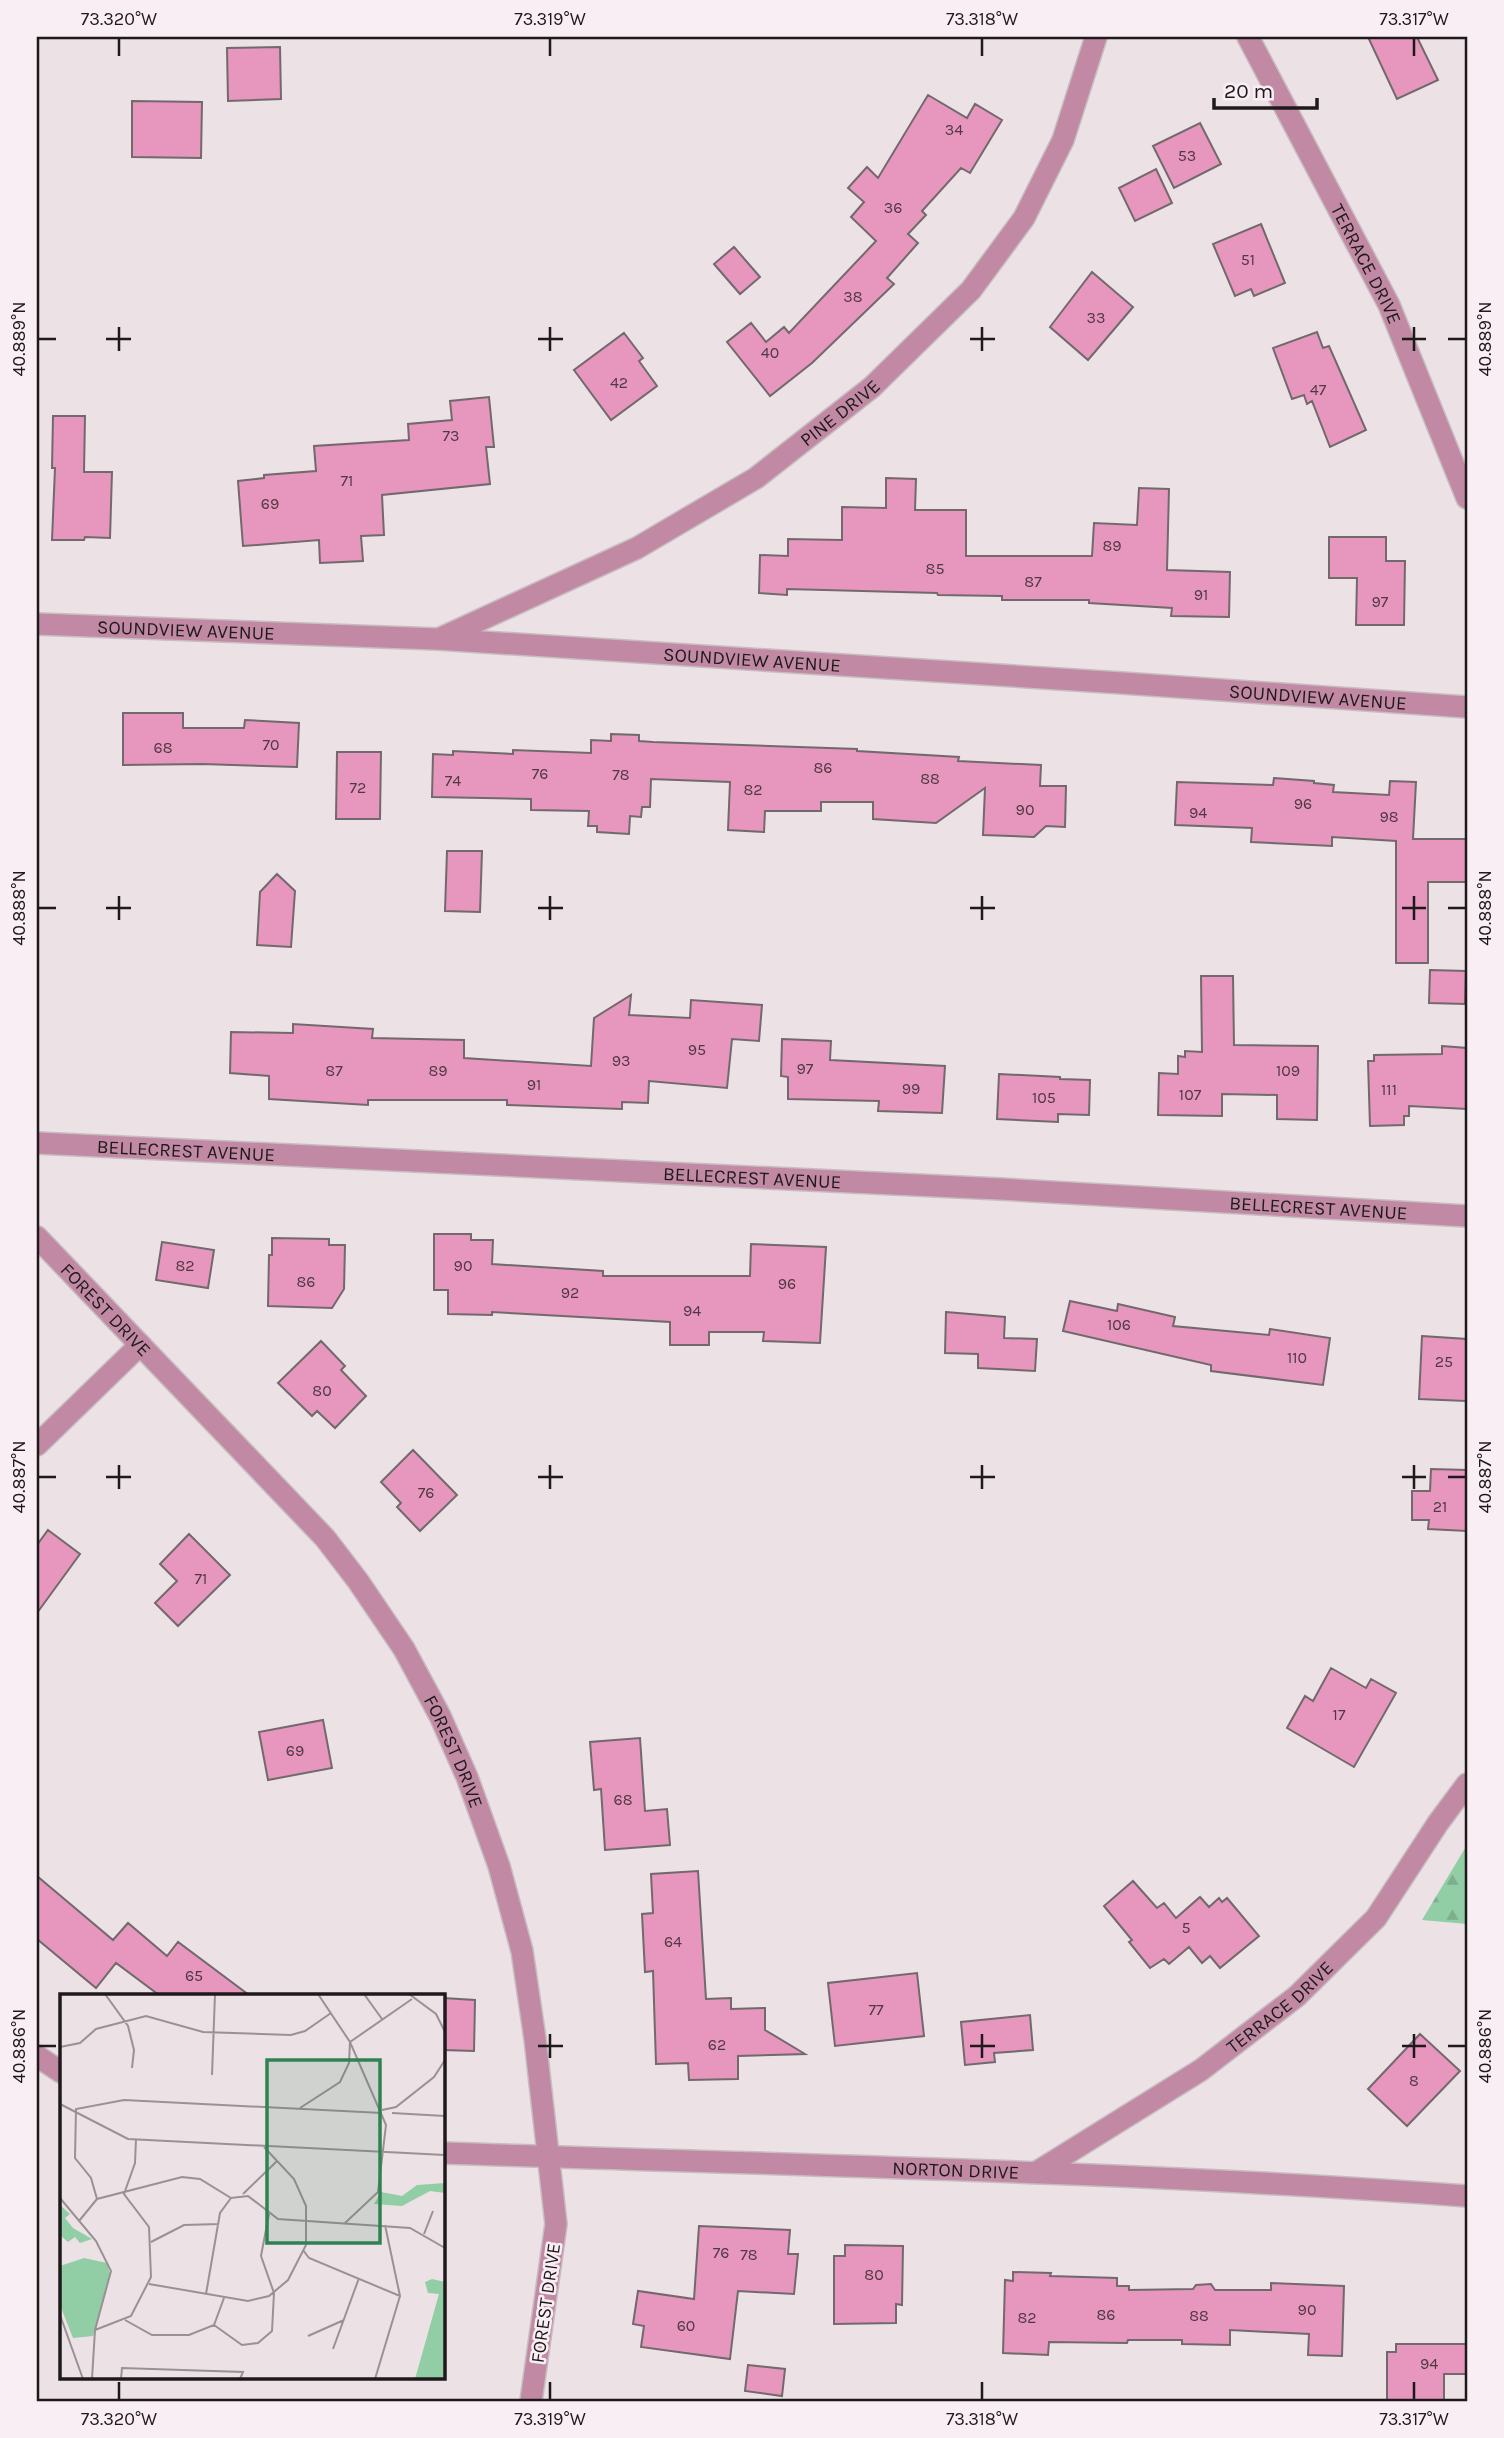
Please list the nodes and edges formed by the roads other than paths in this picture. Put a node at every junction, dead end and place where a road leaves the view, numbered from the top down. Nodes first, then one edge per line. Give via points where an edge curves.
1 (1096, 37) edge
2 (1248, 37) edge
3 (1467, 498) edge
4 (37, 624) edge
5 (437, 639) junction
6 (1467, 707) edge
7 (37, 1143) edge
8 (1467, 1216) edge
9 (37, 1237) edge
10 (140, 1345) junction
11 (37, 1445) edge
12 (1467, 1784) edge
13 (37, 2056) edge
14 (60, 2071) edge
15 (444, 2153) edge
16 (549, 2157) junction
17 (1037, 2172) junction
18 (1467, 2196) edge
19 (531, 2401) edge

1 - 5 street, PINE DRIVE via 1063,140 1024,218 971,290 872,387 757,478 637,548
2 - 3 street, TERRACE DRIVE via 1389,305
4 - 5 street, SOUNDVIEW AVENUE
5 - 6 street, SOUNDVIEW AVENUE
7 - 8 street, BELLECREST AVENUE
9 - 10 street, FOREST DRIVE
10 - 11 street
10 - 16 street, FOREST DRIVE via 325,1538 404,1649 440,1716 499,1866 522,1951
12 - 17 street, TERRACE DRIVE via 1376,1918 1297,1996 1201,2070
13 - 14 street
15 - 16 street, NORTON DRIVE
16 - 17 street, NORTON DRIVE
16 - 19 street, FOREST DRIVE via 556,2224
17 - 18 street, NORTON DRIVE

